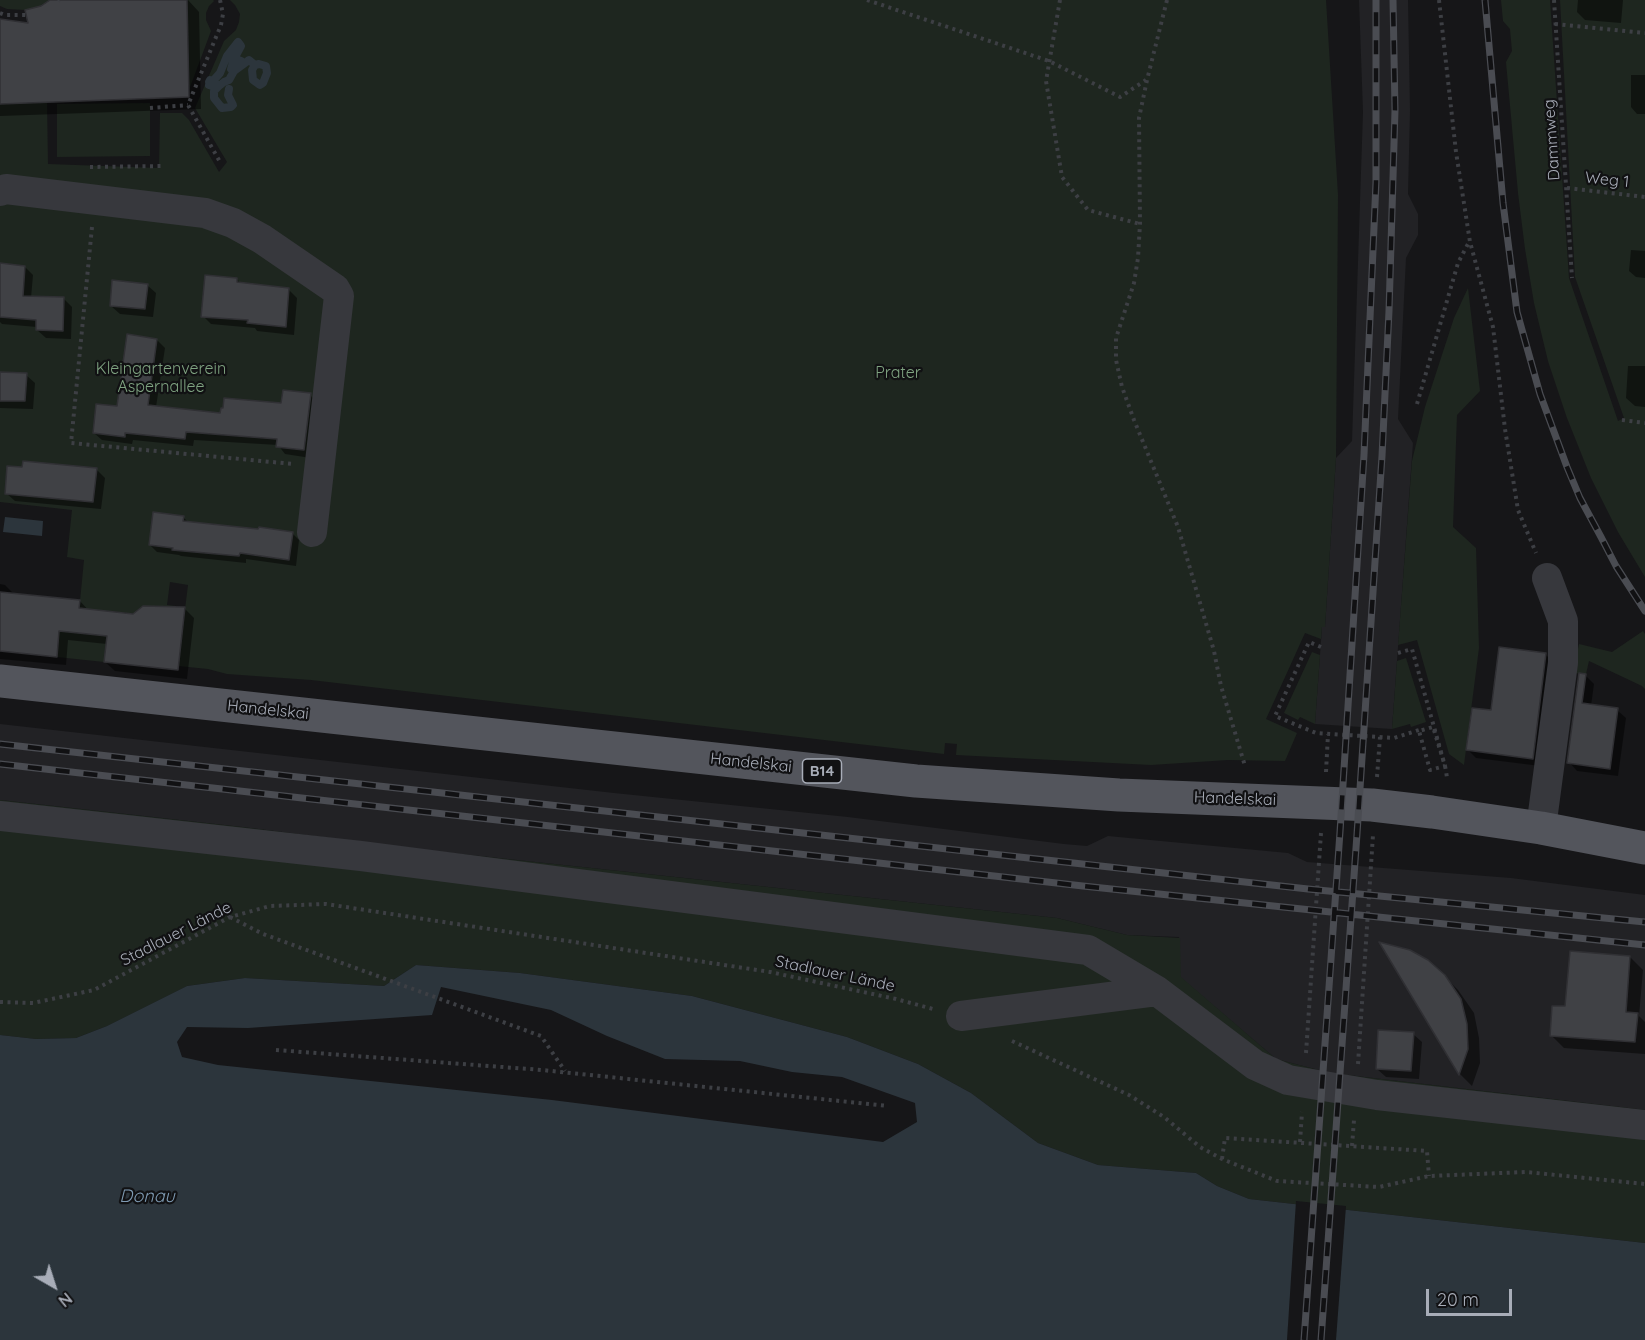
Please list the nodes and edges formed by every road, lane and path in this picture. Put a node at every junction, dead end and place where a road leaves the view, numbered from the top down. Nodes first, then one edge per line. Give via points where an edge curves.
1 (220, 0) edge
2 (867, 0) edge
3 (1060, 0) edge
4 (1167, 0) edge
5 (1439, 0) edge
6 (1554, 0) edge
7 (0, 13) edge
8 (26, 15) dead end
9 (1555, 24) junction
10 (1645, 33) edge
11 (1049, 61) junction
12 (1147, 80) junction
13 (188, 105) junction
14 (150, 108) dead end
15 (220, 162) dead end
16 (164, 166) dead end
17 (81, 168) dead end
18 (1567, 188) junction
19 (0, 191) edge
20 (1645, 196) edge
21 (95, 200) junction
22 (1140, 224) junction
23 (1470, 242) junction
24 (1572, 278) dead end
25 (1417, 404) dead end
26 (1622, 420) dead end
27 (1645, 423) edge
28 (319, 466) junction
29 (312, 532) dead end
30 (1547, 578) joint
31 (1321, 647) dead end
32 (1398, 653) dead end
33 (0, 681) edge
34 (1434, 726) junction
35 (1328, 734) junction
36 (1380, 737) junction
37 (1245, 766) dead end
38 (1447, 778) dead end
39 (1325, 780) dead end
40 (1377, 784) dead end
41 (0, 816) edge
42 (1322, 827) dead end
43 (1541, 828) junction
44 (1374, 830) dead end
45 (1645, 848) edge
46 (230, 917) junction
47 (1157, 991) junction
48 (0, 1002) edge
49 (962, 1017) joint
50 (1003, 1036) dead end
51 (276, 1050) dead end
52 (1306, 1061) dead end
53 (1358, 1064) dead end
54 (565, 1072) junction
55 (888, 1106) dead end
56 (1303, 1107) dead end
57 (1355, 1111) dead end
58 (1645, 1125) edge
59 (1300, 1142) junction
60 (1352, 1146) junction
61 (1222, 1159) junction
62 (1429, 1176) junction
63 (1645, 1185) edge

1 - 13 path via 221,25
2 - 11 path
3 - 11 path
4 - 12 path
5 - 23 path via 1455,152
6 - 9 path, Dammweg
7 - 8 path
9 - 10 path
9 - 18 path, Dammweg
11 - 12 path via 1120,97
11 - 22 path via 1047,81 1062,177 1088,210
12 - 22 path via 1139,118
13 - 14 path
13 - 15 path
16 - 17 path
18 - 20 path, Weg 1
18 - 24 path, Dammweg
19 - 21 lane
21 - 28 lane via 205,213 233,223 335,289 339,296
21 - 28 path via 71,443
22 - 37 path via 1134,284 1116,338 1116,360 1126,398 1181,537
23 - 25 path via 1458,264
23 - 30 path via 1493,327 1518,510
26 - 27 path
28 - 29 lane
30 - 43 lane via 1563,621 1563,663
31 - 35 path via 1309,642 1275,716
32 - 34 path via 1412,649
33 - 43 main road, Handelskai / B14 via 916,782 1372,805
34 - 36 path via 1394,738
34 - 38 path via 1445,766 1430,770 1419,731 1433,727 1445,766
35 - 36 path
35 - 39 path
36 - 40 path
41 - 47 lane via 361,856 1088,950
42 - 52 path
43 - 45 main road, Handelskai / B14
44 - 53 path
46 - 48 path, Stadlauer Lände via 94,990 33,1003
46 - 49 path, Stadlauer Lände via 270,906 326,904 770,972
46 - 54 path via 263,934 541,1036
47 - 49 lane
47 - 58 lane via 1255,1065 1287,1080 1377,1095
50 - 61 path via 1129,1095
51 - 54 path
54 - 55 path
56 - 59 path
57 - 60 path
59 - 60 path
59 - 61 path via 1225,1137
60 - 62 path via 1427,1151
61 - 62 path via 1277,1181 1379,1187
62 - 63 path via 1526,1172

